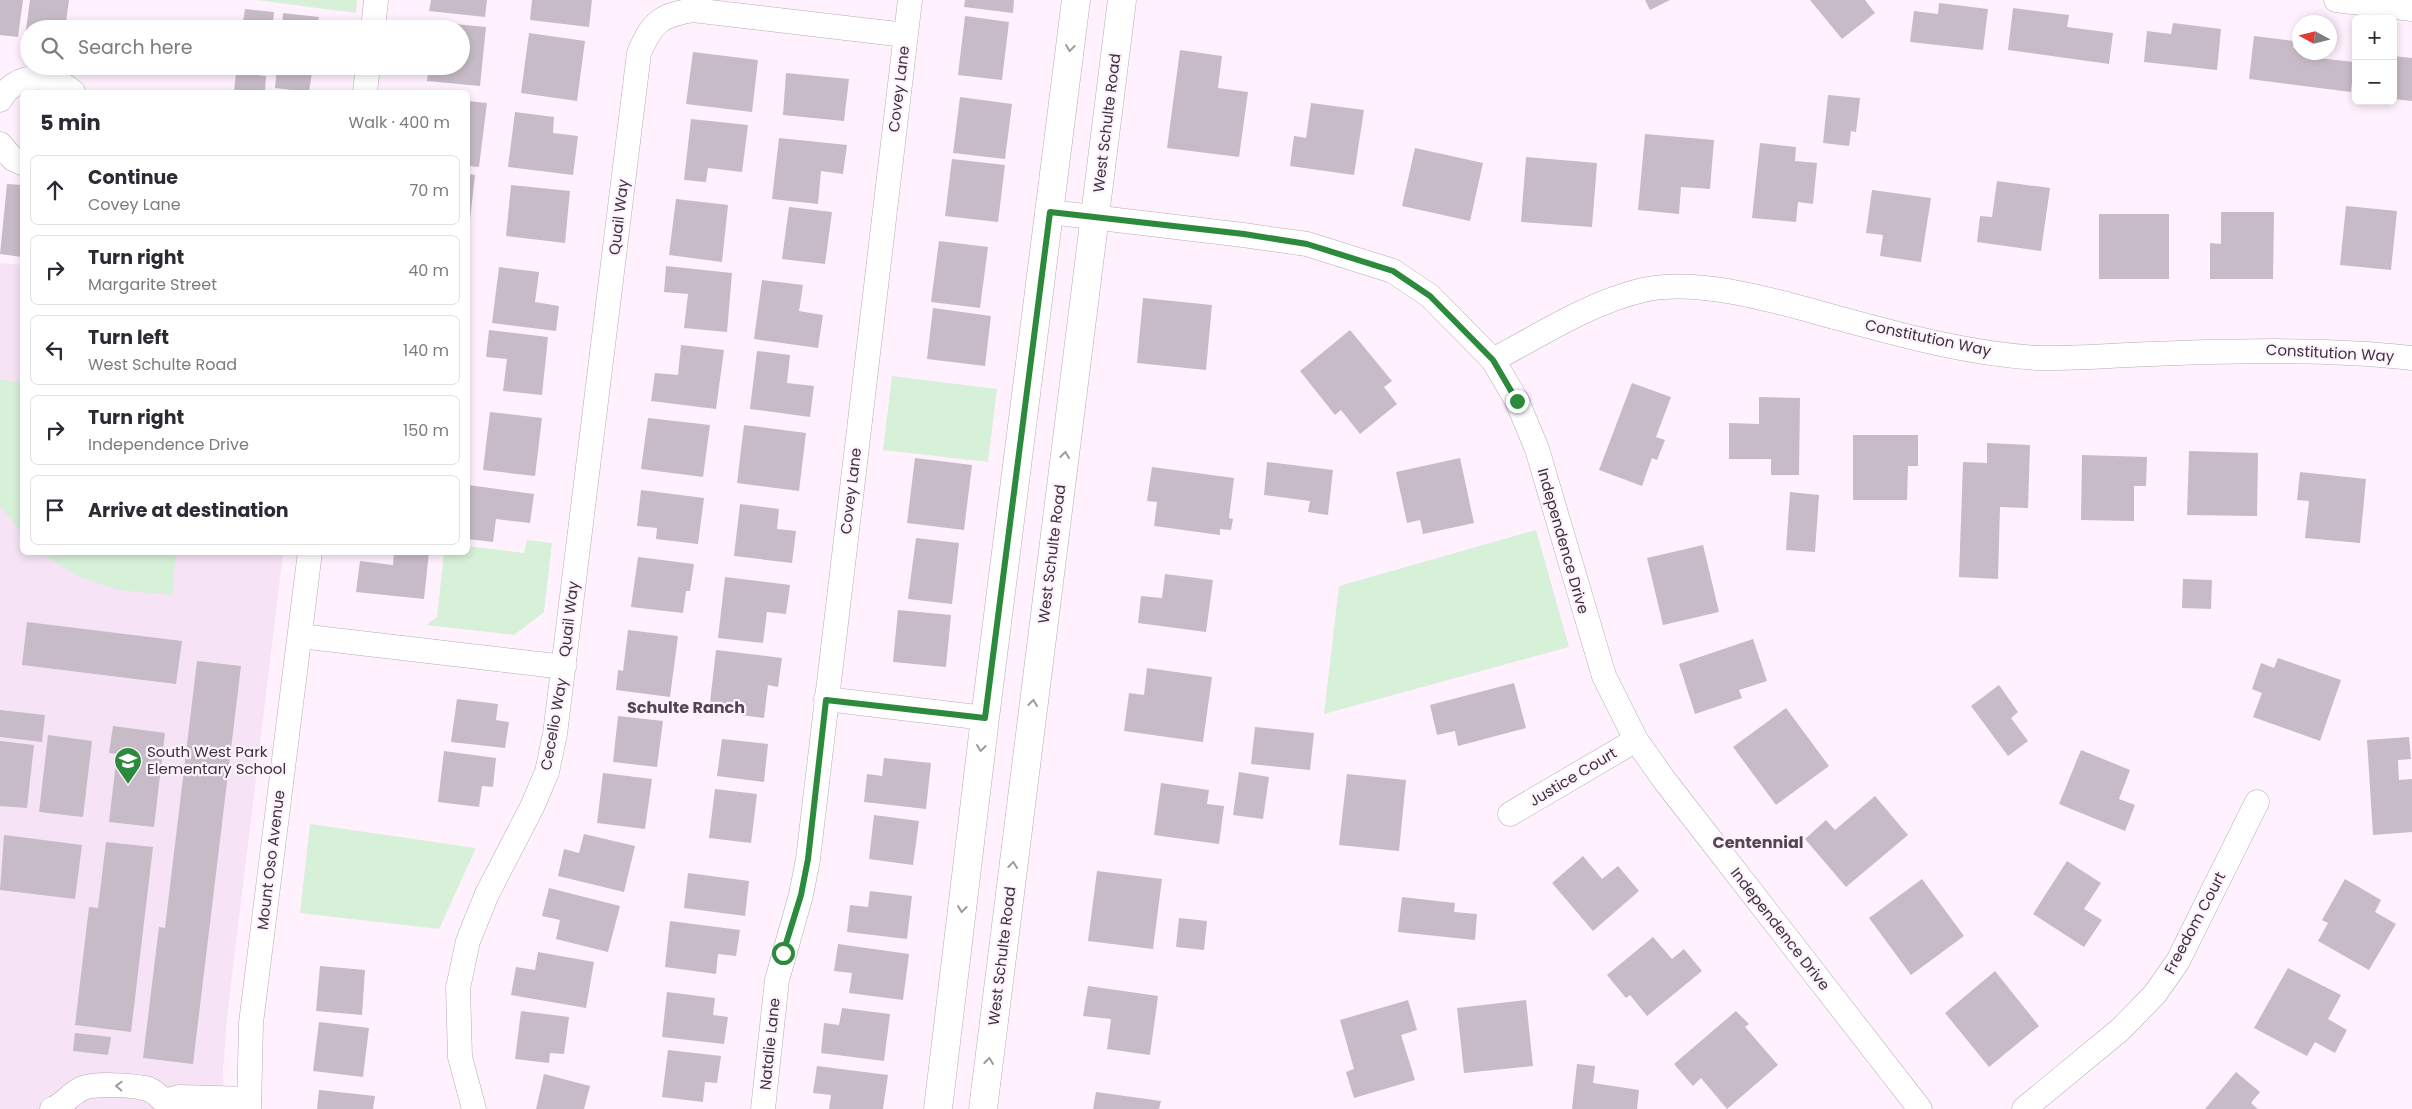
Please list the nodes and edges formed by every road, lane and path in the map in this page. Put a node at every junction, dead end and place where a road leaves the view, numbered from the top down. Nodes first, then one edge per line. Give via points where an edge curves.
1 (376, 0) edge
2 (910, 0) edge
3 (1076, 0) edge
4 (1122, 0) edge
5 (2336, 0) edge
6 (2412, 9) edge
7 (374, 20) edge
8 (906, 35) junction
9 (367, 75) edge
10 (70, 90) edge
11 (365, 90) edge
12 (0, 100) edge
13 (0, 144) edge
14 (20, 163) edge
15 (1050, 212) junction
16 (1095, 218) junction
17 (2412, 358) edge
18 (1493, 360) junction
19 (310, 555) edge
20 (300, 636) junction
21 (564, 667) junction
22 (826, 700) junction
23 (985, 718) junction
24 (1636, 740) junction
25 (2257, 802) dead end
26 (1510, 814) dead end
27 (777, 980) joint
28 (249, 1104) edge
29 (52, 1109) edge
30 (474, 1109) edge
31 (763, 1109) edge
32 (938, 1109) edge
33 (983, 1109) edge
34 (1920, 1109) edge
35 (2024, 1109) edge

1 - 7 street
2 - 8 street, Covey Lane
3 -> 15 main road
4 - 16 main road, West Schulte Road
5 - 6 street
8 - 21 street, Quail Way via 693,10 668,14 648,32 639,53
8 - 22 street, Covey Lane
9 - 11 street
10 - 12 street via 57,81 28,78 14,84
13 - 14 street
15 - 16 street, Independence Drive
15 - 23 main road
16 - 18 street, Independence Drive via 1307,244 1393,271 1430,296
33 -> 16 main road, West Schulte Road
17 - 18 street, Constitution Way via 2268,350 2039,358 1975,351 1754,295 1691,287 1645,290 1601,303
18 - 24 street, Independence Drive via 1517,401 1537,449 1604,676
19 - 20 street, Mount Oso Avenue
20 - 21 street, Cecelio Way
20 - 28 street, Mount Oso Avenue via 251,1023
21 - 30 street, Cecelio Way via 547,772 468,940 458,988 460,1058
22 - 23 street
22 - 27 street, Covey Lane via 808,859
23 -> 32 main road
24 - 26 street, Justice Court
24 - 34 street, Independence Drive
25 - 35 street, Freedom Court via 2178,961 2155,994 2121,1029
27 - 31 street, Natalie Lane
28 -> 29 street via 179,1097 164,1100 145,1088 92,1085

